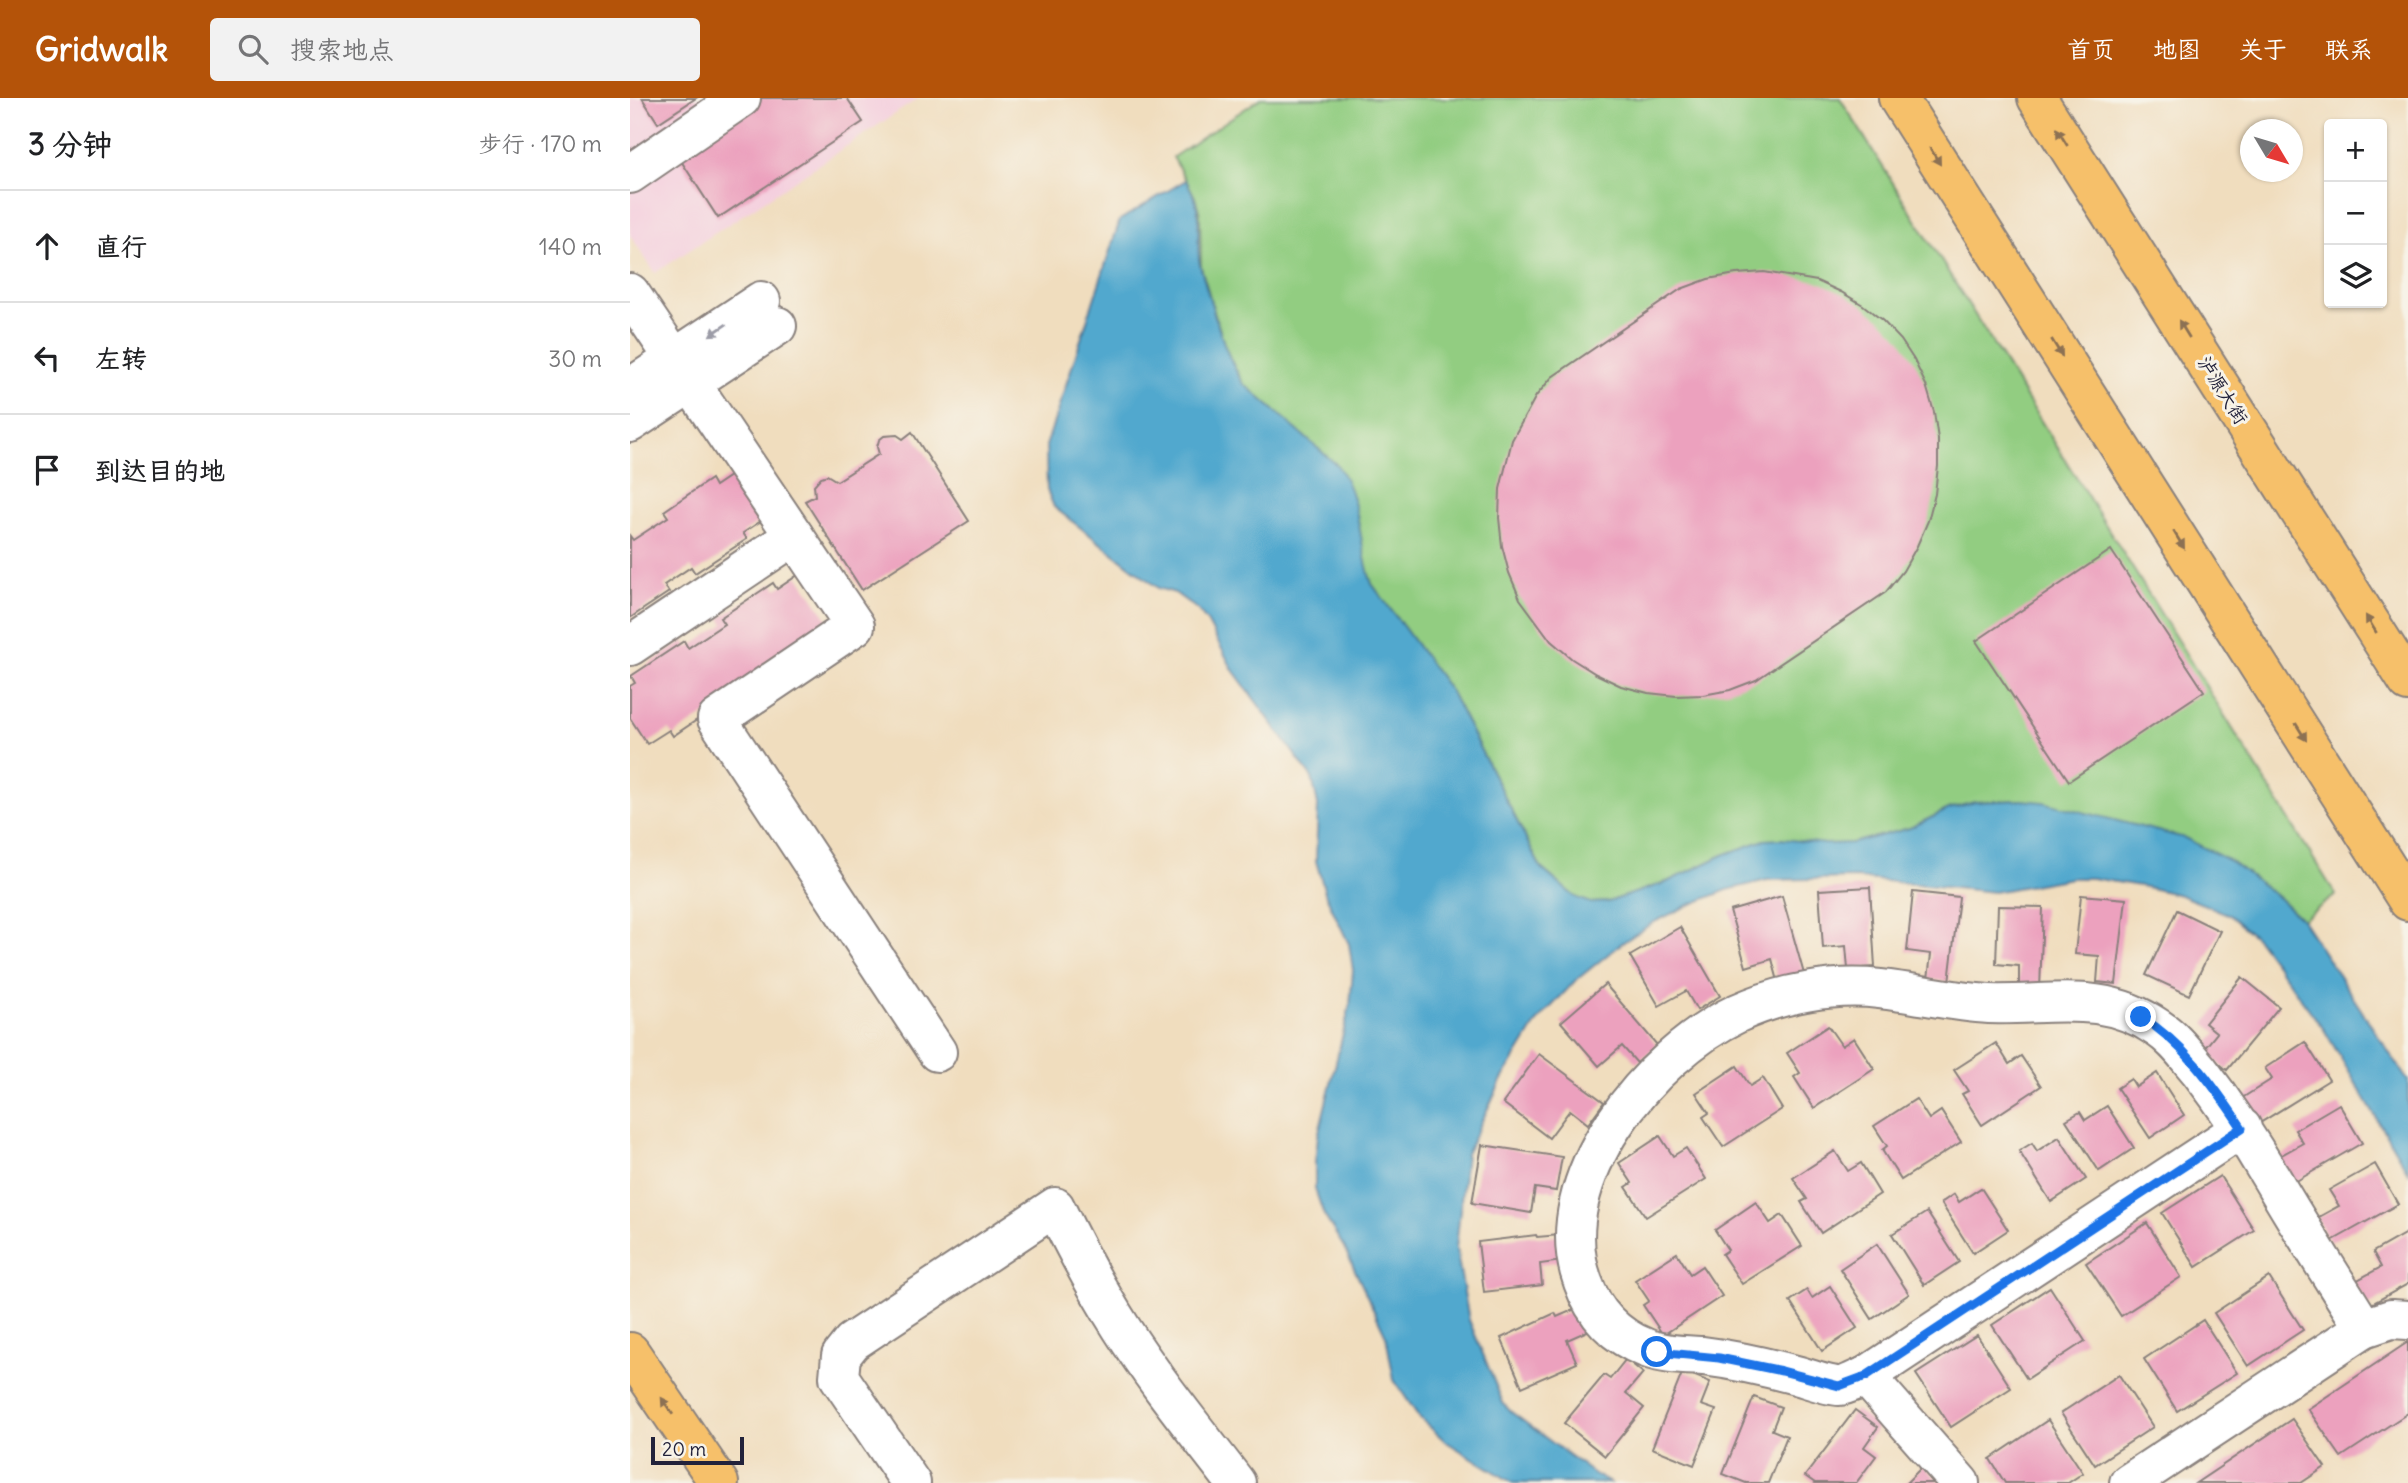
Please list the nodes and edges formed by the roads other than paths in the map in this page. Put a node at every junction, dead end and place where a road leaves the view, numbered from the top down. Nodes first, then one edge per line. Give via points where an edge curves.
1 (741, 98) edge
2 (1898, 98) edge
3 (2037, 98) edge
4 (630, 174) edge
5 (630, 293) edge
6 (769, 313) dead end
7 (683, 371) junction
8 (630, 388) edge
9 (630, 423) edge
10 (794, 536) junction
11 (630, 646) edge
12 (2408, 682) edge
13 (2408, 901) edge
14 (937, 1052) dead end
15 (2242, 1128) junction
16 (2408, 1320) edge
17 (2364, 1328) junction
18 (635, 1371) edge
19 (1866, 1376) junction
20 (719, 1483) edge
21 (911, 1483) edge
22 (1236, 1483) edge
23 (1960, 1483) edge
24 (2129, 1483) edge

1 - 4 street
2 -> 13 main road
12 -> 3 main road, 泸源大街
5 - 7 street
6 - 7 street
7 - 8 street
7 - 9 street
7 - 10 street
10 - 11 street
10 - 14 street via 855,625 718,719
15 - 17 street
15 - 19 street
15 - 19 street via 2169,1036 2141,1017 2093,1002 1989,1004 1847,988 1788,996 1710,1029 1659,1069 1633,1098 1583,1184 1574,1230 1587,1294 1613,1329 1657,1352 1719,1358 1839,1386
16 - 17 street via 2391,1319
17 - 24 street
20 -> 18 main road
19 - 23 street
21 - 22 street via 839,1377 841,1356 852,1342 1055,1207 1121,1327

